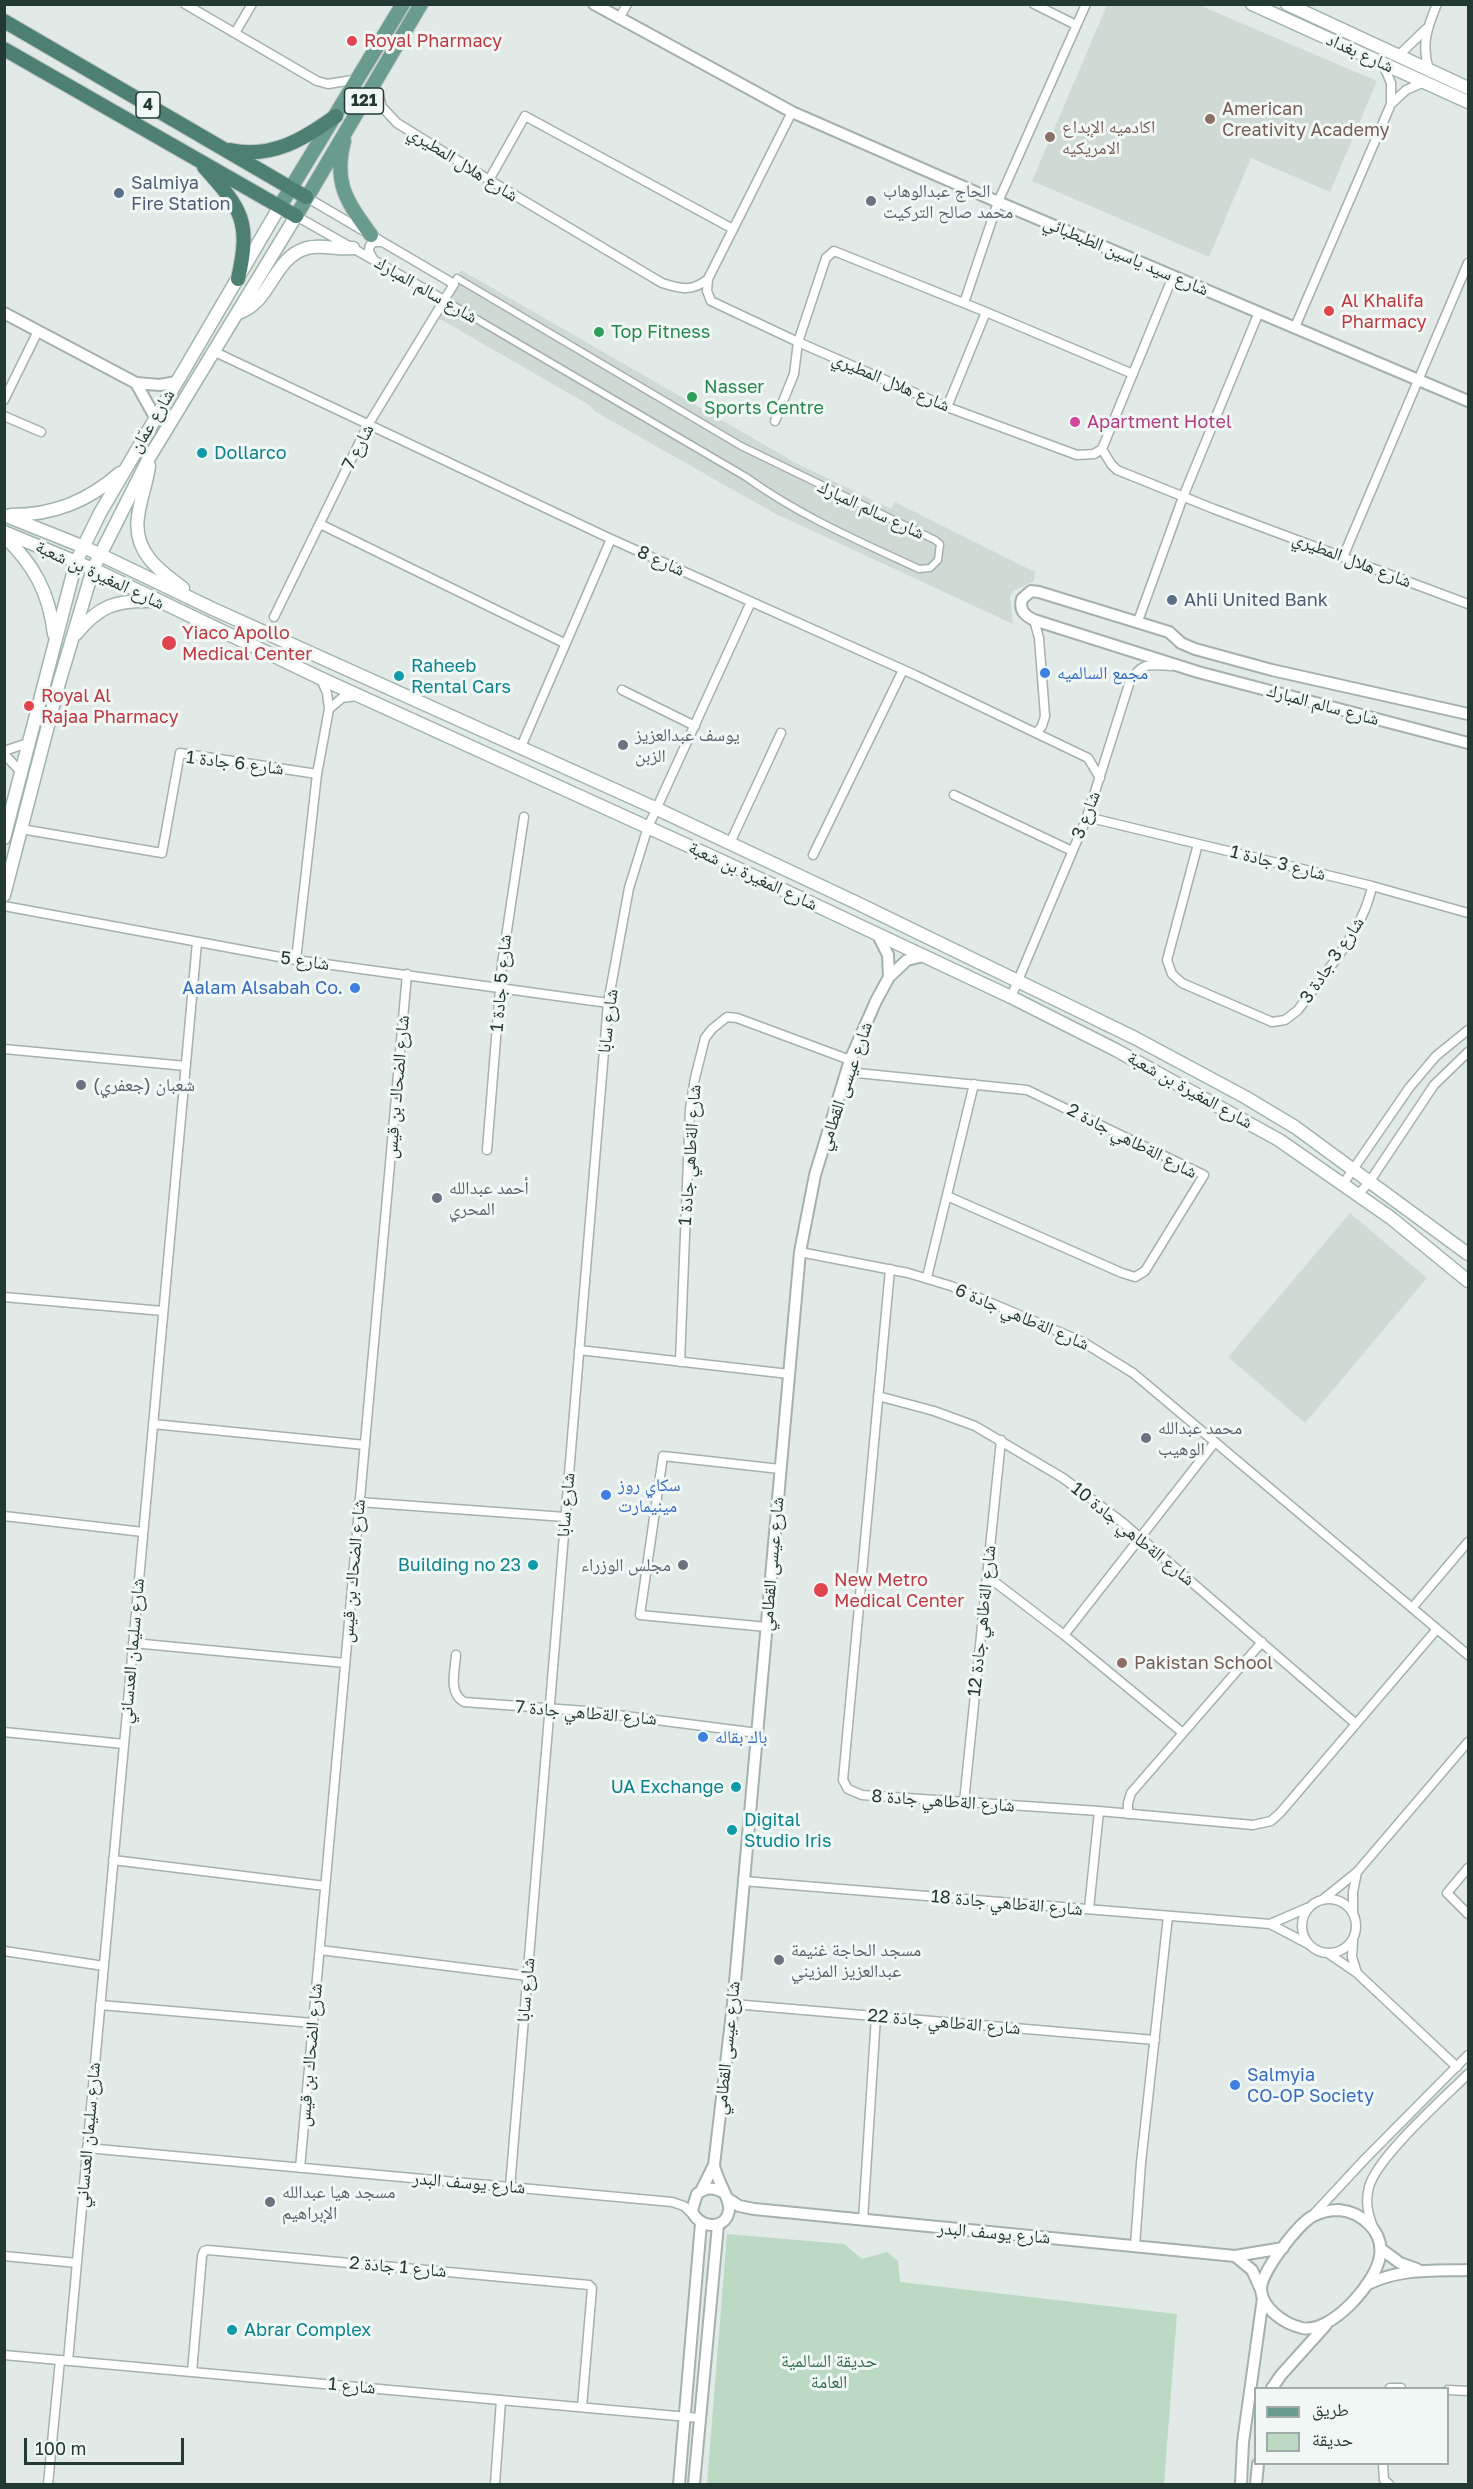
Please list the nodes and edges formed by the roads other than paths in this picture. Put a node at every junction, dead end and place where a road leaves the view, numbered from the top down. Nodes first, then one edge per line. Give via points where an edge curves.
1 (185, 4) edge
2 (252, 4) edge
3 (403, 4) edge
4 (421, 4) edge
5 (594, 4) edge
6 (627, 4) edge
7 (1034, 4) edge
8 (1086, 4) edge
9 (1252, 4) edge
10 (1287, 4) edge
11 (1437, 4) edge
12 (619, 19) junction
13 (4, 21) edge
14 (1076, 25) junction
15 (1426, 29) junction
16 (235, 33) junction
17 (4, 49) edge
18 (1398, 56) junction
19 (1383, 64) junction
20 (1429, 70) junction
21 (359, 79) junction
22 (375, 82) junction
23 (1424, 82) junction
24 (1468, 88) edge
25 (128, 93) junction
26 (1468, 102) edge
27 (1391, 104) junction
28 (792, 112) junction
29 (116, 113) junction
30 (336, 116) junction
31 (346, 130) junction
32 (222, 148) junction
33 (197, 159) junction
34 (489, 180) junction
35 (291, 189) junction
36 (306, 197) junction
37 (998, 202) junction
38 (280, 206) junction
39 (296, 216) junction
40 (733, 229) junction
41 (376, 239) junction
42 (353, 248) junction
43 (374, 260) junction
44 (1468, 263) edge
45 (1173, 276) junction
46 (238, 279) junction
47 (708, 279) junction
48 (454, 284) junction
49 (444, 300) junction
50 (964, 303) junction
51 (986, 312) junction
52 (1259, 312) junction
53 (4, 313) edge
54 (238, 313) junction
55 (1295, 327) junction
56 (38, 332) junction
57 (798, 342) junction
58 (215, 352) junction
59 (1133, 374) junction
60 (1417, 381) junction
61 (176, 382) junction
62 (136, 383) junction
63 (4, 400) edge
64 (1468, 401) edge
65 (947, 407) junction
66 (4, 416) edge
67 (156, 418) junction
68 (775, 421) dead end
69 (368, 424) junction
70 (41, 432) dead end
71 (1102, 449) junction
72 (149, 458) junction
73 (128, 466) junction
74 (1183, 497) junction
75 (5, 515) edge
76 (320, 524) junction
77 (4, 534) edge
78 (611, 539) junction
79 (84, 547) junction
80 (99, 554) junction
81 (1343, 557) junction
82 (76, 562) junction
83 (93, 569) junction
84 (156, 601) junction
85 (752, 602) junction
86 (1468, 604) edge
87 (213, 609) junction
88 (274, 617) dead end
89 (1034, 620) junction
90 (1138, 621) junction
91 (73, 637) junction
92 (54, 640) junction
93 (564, 643) junction
94 (1177, 666) junction
95 (903, 670) junction
96 (320, 678) junction
97 (622, 690) dead end
98 (360, 695) junction
99 (329, 709) junction
100 (1468, 714) edge
101 (695, 726) junction
102 (781, 733) dead end
103 (1036, 733) junction
104 (28, 742) junction
105 (1468, 743) edge
106 (520, 749) junction
107 (4, 753) edge
108 (21, 772) junction
109 (318, 774) junction
110 (1100, 778) junction
111 (954, 795) dead end
112 (655, 808) junction
113 (524, 817) dead end
114 (1087, 817) junction
115 (648, 827) junction
116 (21, 829) junction
117 (4, 838) edge
118 (730, 843) junction
119 (1198, 844) junction
120 (1072, 850) junction
121 (813, 855) dead end
122 (1372, 886) junction
123 (4, 895) edge
124 (4, 906) edge
125 (1468, 913) edge
126 (878, 935) junction
127 (197, 942) junction
128 (923, 956) junction
129 (296, 960) junction
130 (406, 974) junction
131 (889, 977) junction
132 (1018, 981) junction
133 (501, 988) junction
134 (1011, 997) junction
135 (608, 1003) junction
136 (1468, 1030) edge
137 (4, 1049) edge
138 (1468, 1052) edge
139 (850, 1060) junction
140 (186, 1066) junction
141 (847, 1072) junction
142 (974, 1084) junction
143 (487, 1150) dead end
144 (1355, 1169) junction
145 (1370, 1181) junction
146 (1343, 1184) junction
147 (1358, 1195) junction
148 (947, 1196) junction
149 (800, 1252) junction
150 (1468, 1254) edge
151 (890, 1269) junction
152 (927, 1277) junction
153 (1468, 1281) edge
154 (4, 1297) edge
155 (163, 1311) junction
156 (579, 1350) junction
157 (680, 1362) junction
158 (789, 1374) junction
159 (878, 1396) junction
160 (153, 1424) junction
161 (1001, 1440) junction
162 (1215, 1442) junction
163 (365, 1445) junction
164 (780, 1469) junction
165 (359, 1502) junction
166 (4, 1516) edge
167 (565, 1517) junction
168 (143, 1532) junction
169 (1140, 1537) junction
170 (1468, 1542) edge
171 (987, 1576) junction
172 (1412, 1608) junction
173 (767, 1626) junction
174 (1437, 1629) junction
175 (1064, 1635) junction
176 (1262, 1642) junction
177 (133, 1643) junction
178 (456, 1655) dead end
179 (1468, 1655) edge
180 (345, 1663) junction
181 (549, 1709) junction
182 (1356, 1724) junction
183 (4, 1732) edge
184 (758, 1733) junction
185 (1183, 1733) junction
186 (1468, 1742) edge
187 (124, 1744) junction
188 (964, 1802) junction
189 (1099, 1811) junction
190 (1128, 1814) junction
191 (113, 1860) junction
192 (1468, 1868) edge
193 (1358, 1872) junction
194 (743, 1881) junction
195 (325, 1886) junction
196 (1322, 1900) junction
197 (1310, 1907) junction
198 (1089, 1910) junction
199 (1353, 1912) junction
200 (1468, 1914) edge
201 (1168, 1916) junction
202 (1270, 1924) junction
203 (1353, 1941) junction
204 (1310, 1946) junction
205 (320, 1950) junction
206 (4, 1951) edge
207 (1329, 1954) junction
208 (104, 1966) junction
209 (1357, 1972) junction
210 (528, 1976) junction
211 (733, 2004) junction
212 (100, 2005) junction
213 (876, 2016) junction
214 (313, 2024) junction
215 (1155, 2040) junction
216 (1468, 2055) edge
217 (1457, 2067) junction
218 (1468, 2074) edge
219 (87, 2148) junction
220 (714, 2165) junction
221 (300, 2168) junction
222 (510, 2187) junction
223 (699, 2192) junction
224 (725, 2195) junction
225 (672, 2202) junction
226 (754, 2210) junction
227 (1311, 2217) junction
228 (697, 2219) junction
229 (863, 2220) junction
230 (721, 2223) junction
231 (1373, 2228) junction
232 (1135, 2246) junction
233 (1283, 2248) junction
234 (1381, 2249) junction
235 (4, 2256) edge
236 (1235, 2256) junction
237 (77, 2263) junction
238 (1468, 2270) edge
239 (1423, 2271) junction
240 (1366, 2285) junction
241 (1262, 2294) junction
242 (1328, 2323) junction
243 (4, 2355) edge
244 (64, 2360) junction
245 (192, 2372) junction
246 (1273, 2387) edge
247 (1449, 2390) edge
248 (1468, 2391) edge
249 (501, 2400) junction
250 (582, 2407) junction
251 (686, 2417) junction
252 (699, 2418) junction
253 (1258, 2465) edge
254 (1383, 2465) edge
255 (48, 2484) edge
256 (495, 2484) edge
257 (679, 2484) edge
258 (694, 2484) edge
259 (1241, 2484) edge
260 (1256, 2484) edge
261 (1389, 2484) edge

1 - 16 street
2 - 16 street
3 - 21 main road, شارع عمّان / 121
4 - 22 main road, شارع عمّان / 121
5 - 12 street, شارع سيد ياسين الطبطبائي
6 - 12 street
7 - 14 street
8 - 14 street
9 - 19 main road, شارع بغداد
10 - 18 main road, شارع بغداد
11 - 15 street
12 - 28 street, شارع سيد ياسين الطبطبائي
13 - 25 highway, 4
14 - 37 street
15 - 18 street
15 - 20 street via 1424,50
16 - 21 street via 328,84
17 - 29 highway, 4
18 - 20 main road, شارع بغداد
19 - 23 main road, شارع بغداد
19 - 27 street via 1391,83
20 - 24 main road, شارع بغداد
21 - 30 main road, شارع عمّان / 121
22 - 31 main road, شارع عمّان / 121
22 - 34 street, شارع هلال المطيري via 387,114
23 - 26 main road, شارع بغداد
23 - 27 street via 1406,90
25 - 29 highway
25 - 32 highway, 4
27 - 55 street
28 - 37 street, شارع سيد ياسين الطبطبائي
28 - 40 street
29 - 33 highway, 4
30 - 32 highway via 281,148 250,152
30 - 35 main road, شارع عمّان / 121
31 - 36 main road, شارع عمّان / 121
31 - 41 main road via 339,163 342,186 352,209
32 - 35 highway, 4
33 - 38 highway, 4
33 - 46 highway via 239,211 245,240
34 - 40 street via 525,116
34 - 47 street, شارع هلال المطيري via 662,283 689,289
35 - 36 highway, 4
35 - 38 main road, شارع عمّان / 121
36 - 39 main road, شارع عمّان / 121
36 - 41 street, شارع سالم المبارك
37 - 45 street, شارع سيد ياسين الطبطبائي
37 - 50 street
38 - 39 highway, 4
38 - 46 main road, شارع عمّان / 121
39 - 42 street, شارع سالم المبارك
39 - 54 main road, شارع عمّان / 121
40 - 47 street
41 - 43 street via 369,247
41 - 48 street, شارع سالم المبارك
42 - 43 street, شارع سالم المبارك
42 - 54 main road via 316,246 298,252 284,263 256,304
43 - 49 street, شارع سالم المبارك
44 - 60 street
45 - 52 street, شارع سيد ياسين الطبطبائي
45 - 59 street
46 - 61 main road, شارع عمّان / 121
47 - 57 street, شارع هلال المطيري via 708,297 714,304
48 - 49 street, شارع 7
48 - 49 street, شارع سالم المبارك via 457,278 741,446 940,543 938,560 930,568 919,569 807,516
49 - 69 street, شارع 7
50 - 51 street
50 - 57 street via 834,251 826,258
51 - 59 street
51 - 65 street
52 - 55 street, شارع سيد ياسين الطبطبائي
52 - 74 street
53 - 56 street
54 - 58 main road, شارع عمّان / 121
55 - 60 street, شارع سيد ياسين الطبطبائي
56 - 62 street
56 - 63 street
57 - 65 street, شارع هلال المطيري
57 - 68 street via 794,374
58 - 69 street, شارع 8
58 - 72 main road, شارع عمّان / 121
59 - 71 street
60 - 64 street, شارع سيد ياسين الطبطبائي
60 - 81 street
61 - 62 street
61 - 67 main road, شارع عمّان / 121
62 - 67 street
65 - 71 street, شارع هلال المطيري via 1077,455
66 - 70 street
67 - 73 main road, شارع عمّان / 121
69 - 76 street, شارع 7
69 - 78 street, شارع 8
71 - 74 street, شارع هلال المطيري via 1117,470
72 - 80 main road, شارع عمّان / 121
72 - 87 main road via 137,526 143,551 160,571
73 - 75 main road via 94,494 71,505 33,514
73 - 79 main road, شارع عمّان / 121
74 - 81 street, شارع هلال المطيري
74 - 90 street
75 - 79 main road, شارع المغيرة بن شعبة
76 - 88 street, شارع 7
76 - 93 street
77 - 82 main road, شارع المغيرة بن شعبة
77 - 92 main road via 42,583
78 - 85 street, شارع 8
78 - 93 street
79 - 80 main road, شارع المغيرة بن شعبة
79 - 82 main road, شارع عمّان / 121
80 - 83 main road, شارع عمّان / 121
80 - 87 main road, شارع المغيرة بن شعبة
81 - 86 street, شارع هلال المطيري
82 - 83 main road, شارع المغيرة بن شعبة
82 - 92 main road, شارع عمّان / 121
83 - 84 main road, شارع المغيرة بن شعبة
83 - 91 main road, شارع عمّان / 121
84 - 91 main road via 124,601 105,607
84 - 96 main road, شارع المغيرة بن شعبة
85 - 95 street, شارع 8
85 - 101 street
87 - 106 main road, شارع المغيرة بن شعبة
89 - 90 street, شارع سالم المبارك via 1025,616 1021,605 1026,594 1035,591
89 - 94 street, شارع سالم المبارك
89 - 103 street via 1045,716
90 - 100 street, شارع سالم المبارك via 1169,632 1195,649
91 - 116 main road, شارع عمّان / 121
92 - 104 main road, شارع عمّان / 121
93 - 106 street
94 - 105 street, شارع سالم المبارك
94 - 110 street, شارع 3 via 1144,665 1136,671
95 - 103 street, شارع 8
95 - 121 street
96 - 98 main road, شارع المغيرة بن شعبة
96 - 99 street
97 - 101 street
98 - 99 street via 342,698
98 - 115 main road, شارع المغيرة بن شعبة
99 - 109 street
101 - 112 street
102 - 118 street
103 - 110 street, شارع 8 via 1088,758
104 - 107 street
104 - 108 main road, شارع عمّان / 121
106 - 112 main road, شارع المغيرة بن شعبة
107 - 108 street
108 - 117 main road, شارع عمّان / 121
109 - 116 street, شارع 6 جادة 1 via 180,753 162,853
109 - 129 street
110 - 114 street, شارع 3
111 - 120 street
112 - 115 street
112 - 118 main road, شارع المغيرة بن شعبة
113 - 133 street, شارع 5 جادة 1
114 - 119 street, شارع 3 جادة 1
114 - 120 street, شارع 3
115 - 126 main road, شارع المغيرة بن شعبة
115 - 135 street, شارع سابا via 629,888
116 - 123 main road, شارع عمّان / 121
118 - 132 main road, شارع المغيرة بن شعبة
119 - 122 street, شارع 3 جادة 1
119 - 122 street, شارع 3 جادة 3 via 1167,960 1169,969 1182,982 1272,1022 1286,1020 1298,1010 1358,924
120 - 132 street, شارع 3
122 - 125 street, شارع 3 جادة 1
124 - 127 street, شارع 5
126 - 128 main road, شارع المغيرة بن شعبة
126 - 131 street via 888,955
127 - 129 street, شارع 5
127 - 140 street, شارع سليمان العدساني
128 - 131 street, شارع عيسى القطامي via 907,960
128 - 134 main road, شارع المغيرة بن شعبة
129 - 130 street, شارع 5
130 - 133 street, شارع 5
130 - 163 street, شارع الضحاك بن قيس
131 - 139 street, شارع عيسى القطامي
132 - 134 street, شارع 3
132 - 144 main road, شارع المغيرة بن شعبة via 1245,1097
133 - 135 street, شارع 5
133 - 143 street, شارع 5 جادة 1
134 - 146 main road, شارع المغيرة بن شعبة via 1234,1114
135 - 156 street, شارع سابا
136 - 144 street via 1437,1056 1409,1088
137 - 140 street
138 - 145 street via 1434,1085
139 - 141 street, شارع عيسى القطامي
139 - 157 street, شارع الةطاهي جادة 1 via 738,1018 727,1017 718,1022 705,1038 690,1109
140 - 155 street, شارع سليمان العدساني
141 - 142 street, شارع الةطاهي جادة 2
141 - 149 street, شارع عيسى القطامي via 815,1175
142 - 148 street
142 - 148 street, شارع الةطاهي جادة 2 via 1035,1092 1204,1175 1145,1271 1135,1277
144 - 145 main road, شارع المغيرة بن شعبة
144 - 146 street
145 - 147 street
145 - 150 main road, شارع المغيرة بن شعبة
146 - 147 main road, شارع المغيرة بن شعبة
147 - 153 main road, شارع المغيرة بن شعبة
148 - 152 street
149 - 151 street, شارع الةطاهي جادة 6
149 - 158 street, شارع عيسى القطامي
151 - 152 street, شارع الةطاهي جادة 6
151 - 159 street, شارع الةطاهي جادة 8
152 - 162 street, شارع الةطاهي جادة 6 via 1096,1349 1133,1373
154 - 155 street
155 - 160 street, شارع سليمان العدساني
156 - 157 street
156 - 167 street, شارع سابا
157 - 158 street
158 - 164 street, شارع عيسى القطامي
159 - 161 street, شارع الةطاهي جادة 10 via 948,1415
159 - 188 street, شارع الةطاهي جادة 8 via 843,1780 857,1794
160 - 163 street
160 - 168 street, شارع سليمان العدساني
161 - 169 street, شارع الةطاهي جادة 10 via 1083,1492
161 - 171 street, شارع الةطاهي جادة 12
162 - 169 street
162 - 172 street, شارع الةطاهي جادة 6
163 - 165 street, شارع الضحاك بن قيس
164 - 173 street, شارع عيسى القطامي
164 - 173 street via 663,1456 640,1615
165 - 167 street
165 - 180 street, شارع الضحاك بن قيس
166 - 168 street
167 - 181 street, شارع سابا
168 - 177 street, شارع سليمان العدساني
169 - 175 street
169 - 176 street, شارع الةطاهي جادة 10
170 - 172 street
171 - 175 street
171 - 188 street, شارع الةطاهي جادة 12
172 - 174 street, شارع الةطاهي جادة 6
173 - 184 street, شارع عيسى القطامي
174 - 179 street, شارع الةطاهي جادة 6
174 - 182 street, شارع الةطاهي جادة 8
175 - 185 street
176 - 182 street, شارع الةطاهي جادة 10
176 - 185 street
177 - 180 street
177 - 187 street, شارع سليمان العدساني
178 - 181 street, شارع الةطاهي جادة 7 via 454,1690 460,1700
180 - 195 street, شارع الضحاك بن قيس
181 - 184 street, شارع الةطاهي جادة 7
181 - 210 street, شارع سابا
182 - 190 street, شارع الةطاهي جادة 8 via 1280,1813 1265,1823 1252,1826
183 - 187 street
184 - 194 street, شارع عيسى القطامي
185 - 190 street via 1131,1793
186 - 193 street
187 - 191 street, شارع سليمان العدساني
188 - 189 street, شارع الةطاهي جادة 8
189 - 190 street, شارع الةطاهي جادة 8
189 - 198 street
191 - 195 street
191 - 208 street, شارع سليمان العدساني
192 - 200 street via 1447,1893
193 - 196 street
193 - 199 street
194 - 198 street, شارع الةطاهي جادة 18
194 - 211 street, شارع عيسى القطامي
195 - 205 street, شارع الضحاك بن قيس
196 - 197 street
196 - 199 street via 1343,1902
197 - 202 street, شارع الةطاهي جادة 18
197 - 204 street via 1302,1926
198 - 201 street, شارع الةطاهي جادة 18
199 - 203 street via 1357,1927
201 - 202 street, شارع الةطاهي جادة 18
201 - 215 street
202 - 204 street, شارع الةطاهي جادة 18
203 - 207 street via 1342,1951
203 - 209 street via 1352,1957
204 - 207 street
205 - 210 street
205 - 214 street, شارع الضحاك بن قيس
206 - 208 street
207 - 209 street
208 - 212 street, شارع سليمان العدساني
209 - 217 street
210 - 222 street, شارع سابا
211 - 213 street, شارع الةطاهي جادة 22
211 - 220 street, شارع عيسى القطامي
212 - 214 street
212 - 219 street, شارع سليمان العدساني
213 - 215 street, شارع الةطاهي جادة 22
213 - 229 street
214 - 221 street, شارع الضحاك بن قيس
215 - 232 street
216 - 217 street
217 - 227 street
218 - 231 street via 1373,2176 1366,2205
219 - 221 street, شارع يوسف البدر
219 - 237 street, شارع سليمان العدساني
220 - 223 street, شارع عيسى القطامي
220 - 224 street, شارع عيسى القطامي
221 - 222 street, شارع يوسف البدر
222 - 225 street, شارع يوسف البدر
223 - 224 street via 713,2188
223 - 225 street, شارع يوسف البدر
223 - 228 street via 692,2204
224 - 226 street, شارع يوسف البدر via 739,2206
224 - 230 street via 729,2210
225 - 228 street, شارع يوسف البدر via 684,2206
226 - 229 street, شارع يوسف البدر
226 - 230 street, شارع يوسف البدر via 738,2213
227 - 231 street via 1325,2211 1347,2210
227 - 233 street
228 - 230 street via 706,2226
228 - 251 street
229 - 232 street, شارع يوسف البدر
230 - 252 street
231 - 234 street
232 - 236 street, شارع يوسف البدر
233 - 236 street, شارع يوسف البدر
233 - 241 street via 1264,2277
234 - 239 street via 1400,2263
234 - 240 street via 1376,2269
235 - 237 street
236 - 241 street via 1252,2270
237 - 244 street, شارع سليمان العدساني
238 - 239 street
239 - 240 street via 1393,2274
240 - 242 street
241 - 242 street via 1274,2313 1291,2325 1311,2329
241 - 259 street
242 - 246 street
243 - 244 street, شارع 1
244 - 245 street, شارع 1
244 - 255 street, شارع سليمان العدساني
245 - 249 street, شارع 1
245 - 250 street, شارع 1 جادة 2 via 202,2256 208,2250 589,2285 592,2288
247 - 248 street
249 - 250 street, شارع 1
249 - 256 street
250 - 251 street, شارع 1
251 - 252 street, شارع 1
251 - 257 street
252 - 258 street
253 - 260 street
254 - 261 street via 1384,2480

